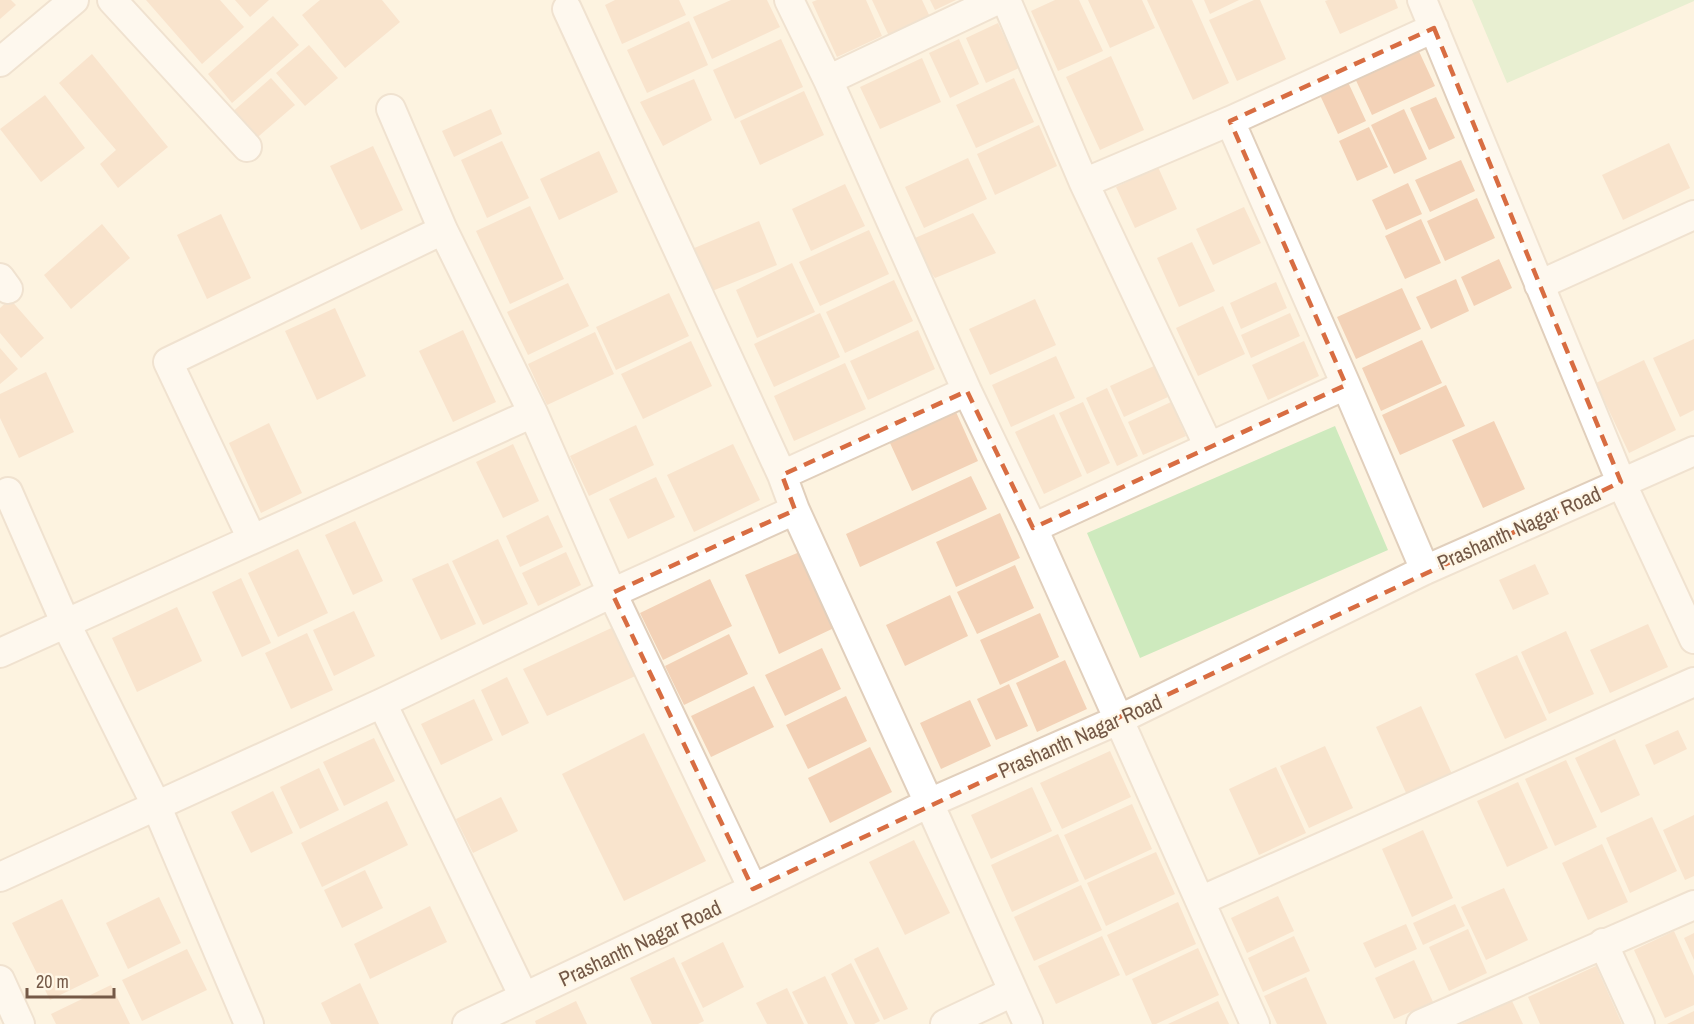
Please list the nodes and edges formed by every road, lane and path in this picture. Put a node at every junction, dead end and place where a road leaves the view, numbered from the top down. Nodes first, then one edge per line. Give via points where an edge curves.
1 (74, 0) edge
2 (112, 0) edge
3 (789, 0) edge
4 (997, 0) edge
5 (1006, 0) edge
6 (1422, 0) edge
7 (567, 9) dead end
8 (1434, 28) junction
9 (0, 62) edge
10 (828, 80) junction
11 (391, 109) dead end
12 (1230, 121) junction
13 (247, 147) dead end
14 (1084, 183) junction
15 (1694, 215) edge
16 (443, 230) junction
17 (1539, 285) junction
18 (1346, 385) junction
19 (967, 391) junction
20 (533, 413) junction
21 (1209, 447) junction
22 (1694, 451) edge
23 (782, 475) junction
24 (1621, 482) junction
25 (8, 492) dead end
26 (795, 510) junction
27 (1032, 528) junction
28 (252, 539) junction
29 (1425, 570) junction
30 (612, 593) junction
31 (65, 622) junction
32 (1694, 639) edge
33 (0, 653) edge
34 (1694, 682) edge
35 (382, 703) junction
36 (1118, 720) junction
37 (929, 803) junction
38 (156, 805) junction
39 (0, 877) edge
40 (753, 890) junction
41 (1200, 901) junction
42 (1694, 905) edge
43 (1604, 943) junction
44 (0, 980) edge
45 (1013, 992) junction
46 (524, 997) junction
47 (20, 1024) edge
48 (249, 1024) edge
49 (467, 1024) edge
50 (945, 1024) edge
51 (1028, 1024) edge
52 (1255, 1024) edge
53 (1420, 1024) edge
54 (1640, 1024) edge

1 - 9 street
2 - 13 street
3 - 10 street
4 - 10 street
5 - 14 street
6 - 8 street
7 - 23 street
8 - 12 street
8 - 17 street
10 - 19 street
11 - 16 street
12 - 14 street
12 - 18 street
14 - 21 street
15 - 17 street
16 - 20 street
16 - 28 street via 168,362
17 - 24 street
18 - 21 street
18 - 29 street
19 - 23 street
19 - 27 street
20 - 28 street
20 - 30 street
21 - 27 street
22 - 24 street, Prashanth Nagar Road
23 - 26 street
24 - 29 street, Prashanth Nagar Road
24 - 32 street
25 - 31 street
26 - 30 street
26 - 37 street
27 - 36 street
28 - 31 street
29 - 36 street, Prashanth Nagar Road
30 - 35 street
30 - 40 street
31 - 33 street
31 - 38 street
34 - 41 street
35 - 38 street
35 - 46 street
36 - 37 street, Prashanth Nagar Road
36 - 41 street
37 - 40 street, Prashanth Nagar Road
37 - 45 street
38 - 39 street
38 - 48 street
40 - 46 street, Prashanth Nagar Road
41 - 52 street
42 - 43 street
43 - 53 street
43 - 54 street
44 - 47 street
45 - 50 street
45 - 51 street
46 - 49 street, Prashanth Nagar Road

